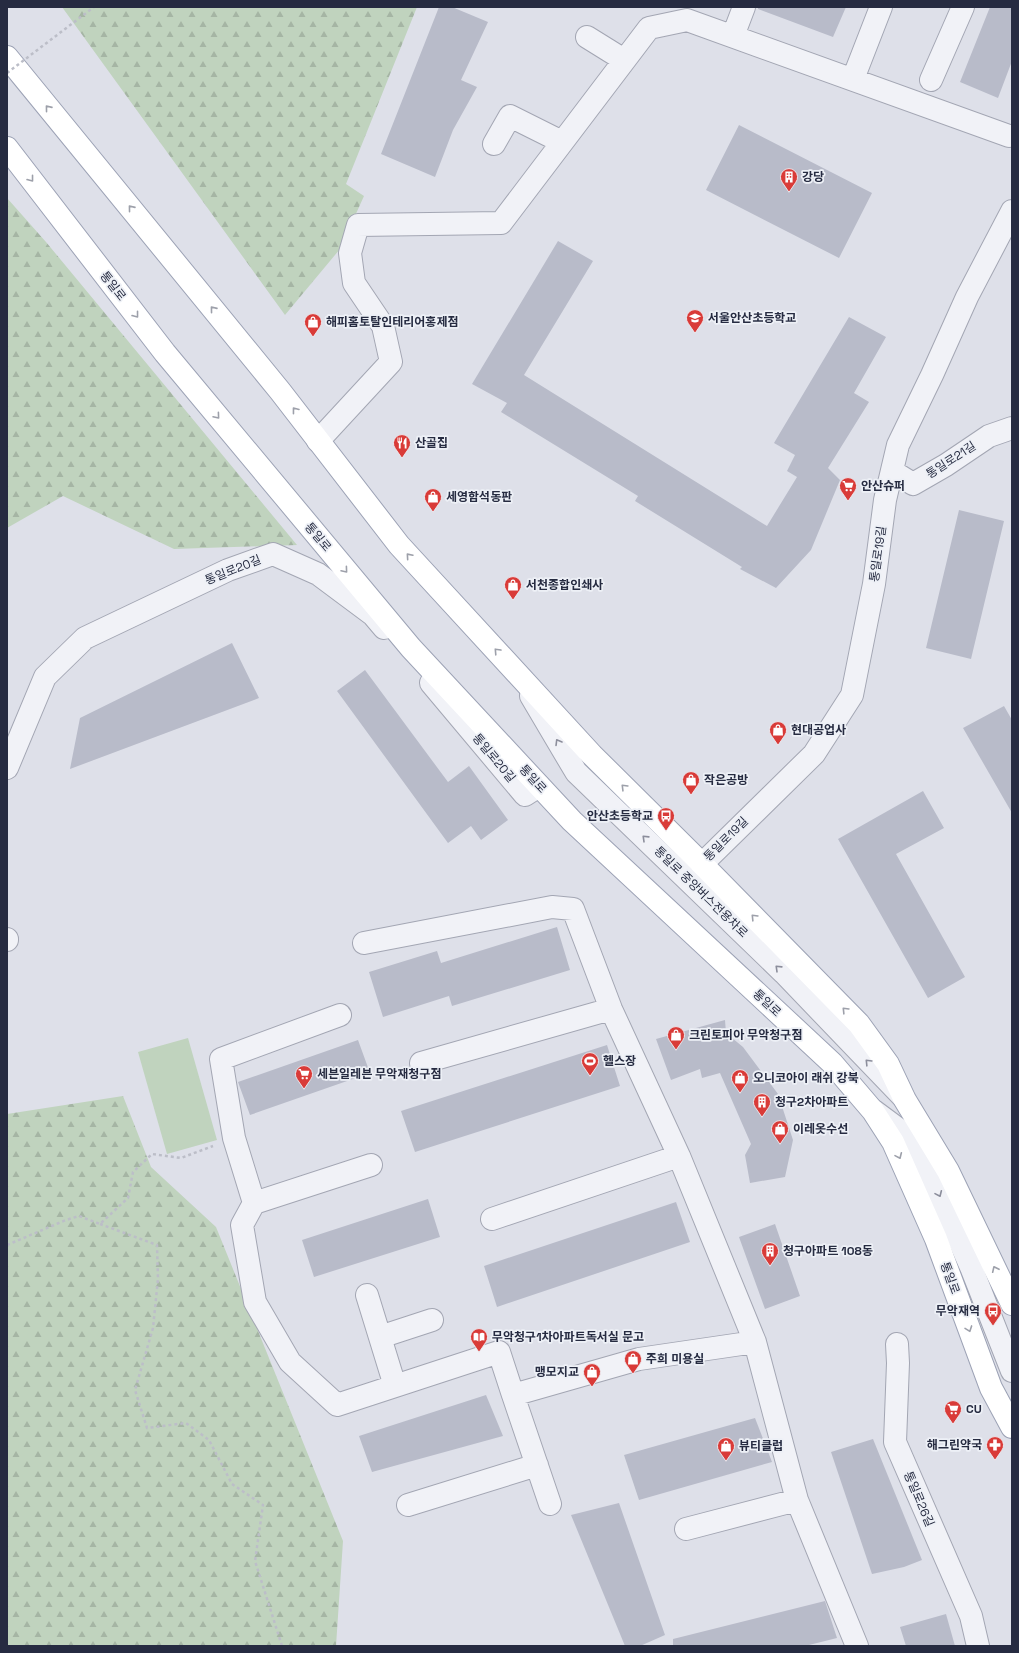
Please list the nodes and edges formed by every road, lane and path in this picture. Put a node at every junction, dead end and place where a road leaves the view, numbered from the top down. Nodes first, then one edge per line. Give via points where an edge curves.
1 (94, 7) edge
2 (744, 7) edge
3 (881, 7) edge
4 (963, 7) edge
5 (733, 36) junction
6 (587, 37) dead end
7 (7, 57) edge
8 (624, 60) junction
9 (7, 73) edge
10 (853, 79) junction
11 (931, 80) dead end
12 (1009, 136) dead end
13 (562, 142) junction
14 (494, 144) dead end
15 (7, 148) edge
16 (1012, 211) edge
17 (1012, 428) edge
18 (318, 441) junction
19 (892, 471) junction
20 (516, 671) junction
21 (7, 768) edge
22 (539, 786) junction
23 (702, 864) junction
24 (364, 943) dead end
25 (611, 1009) junction
26 (340, 1015) dead end
27 (421, 1063) dead end
28 (905, 1100) junction
29 (873, 1111) junction
30 (234, 1138) junction
31 (679, 1156) junction
32 (371, 1165) dead end
33 (254, 1204) junction
34 (492, 1219) dead end
35 (100, 1224) junction
36 (7, 1245) edge
37 (367, 1295) dead end
38 (1012, 1304) edge
39 (432, 1320) dead end
40 (380, 1336) junction
41 (754, 1342) junction
42 (897, 1344) dead end
43 (1012, 1371) edge
44 (395, 1386) junction
45 (513, 1395) junction
46 (1012, 1427) edge
47 (537, 1465) junction
48 (797, 1500) junction
49 (550, 1504) dead end
50 (408, 1505) dead end
51 (686, 1529) dead end
52 (282, 1646) edge
53 (857, 1646) edge
54 (978, 1646) edge

1 - 9 path, bridge
2 - 5 street
3 - 10 street
4 - 11 street
5 - 8 street via 687,20 649,28
5 - 10 street
6 - 8 street
18 -> 7 main road
8 - 13 street
10 - 12 street
13 - 14 street via 510,116
13 - 18 street via 501,223 358,225 350,253 354,283 383,326 391,362
15 -> 22 main road, 통일로 via 165,353 406,642
16 - 19 street, 통일로19길 via 967,297 898,445
17 - 19 street, 통일로21길 via 989,436 913,484
20 -> 18 main road via 404,550
19 - 23 street, 통일로19길 via 885,500 874,584 852,695 814,754
23 -> 20 main road via 592,755
28 -> 20 street, 통일로 중앙버스전용차로 via 784,973 576,772
21 - 22 street, 통일로20길 via 45,677 85,638 228,570 273,554 318,574 373,615 525,795
22 - 29 main road, 통일로 via 577,826 832,1063
28 -> 23 main road via 888,1064 859,1024
24 - 25 street via 552,907 573,909
25 - 27 street
25 - 31 street
26 - 30 street via 221,1059
28 - 29 main road
38 -> 28 main road via 948,1171
29 -> 43 street via 909,1137 930,1174 971,1267
29 -> 46 main road, 통일로 via 893,1142 927,1218 991,1388
30 - 33 street
30 - 35 path via 181,1158 152,1154 133,1172 128,1198
31 - 34 street
31 - 41 street
32 - 33 street
33 - 44 street via 242,1225 254,1302 290,1362 337,1405
35 - 36 path via 79,1216
35 - 52 path via 157,1245 158,1279 153,1328 135,1390 147,1428 186,1423 209,1440 232,1484 263,1505 255,1561
37 - 40 street
39 - 40 street
40 - 44 street
41 - 45 street via 639,1359
41 - 48 street
42 - 54 street, 통일로26길 via 894,1442 971,1616
44 - 45 street via 499,1352
45 - 47 street
47 - 49 street
47 - 50 street
48 - 51 street
48 - 53 street

